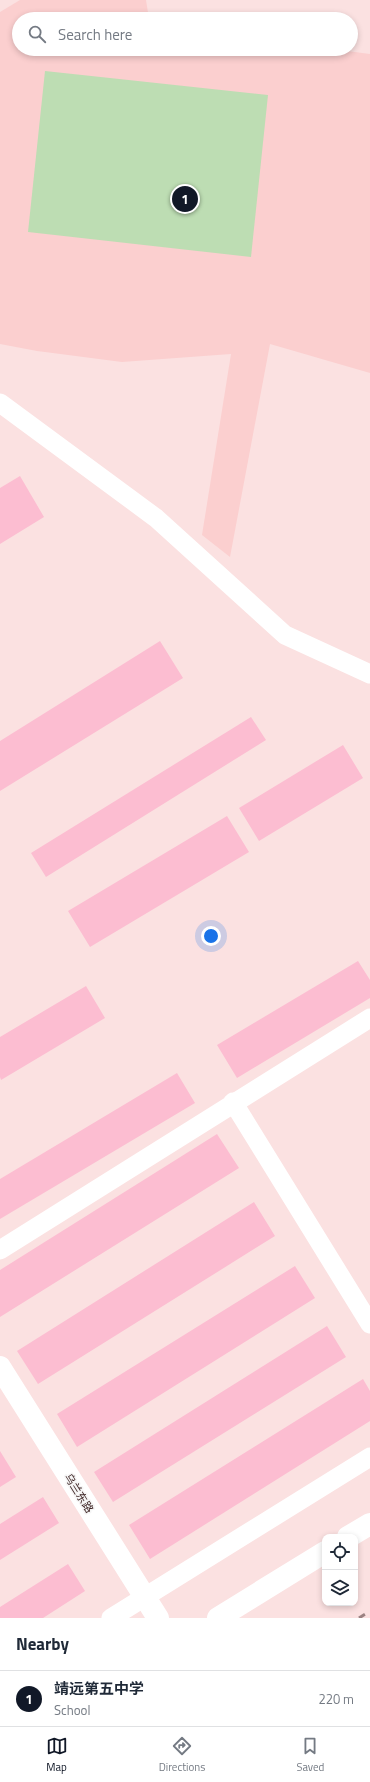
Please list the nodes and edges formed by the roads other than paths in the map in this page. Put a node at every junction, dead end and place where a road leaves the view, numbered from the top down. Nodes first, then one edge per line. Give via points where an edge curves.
1 (0, 403) edge
2 (370, 674) edge
3 (370, 1018) edge
4 (233, 1102) junction
5 (0, 1250) edge
6 (370, 1324) edge
7 (0, 1367) edge
8 (370, 1457) edge
9 (370, 1524) edge
10 (353, 1534) edge
11 (322, 1554) edge
12 (145, 1597) junction
13 (110, 1618) edge
14 (158, 1618) edge
15 (218, 1618) edge

1 - 2 street via 156,518 285,635
3 - 4 street
4 - 5 street
4 - 6 street
7 - 12 street, 乌兰东路
8 - 12 street
9 - 10 street
11 - 15 street
12 - 13 street
12 - 14 street, 乌兰东路

